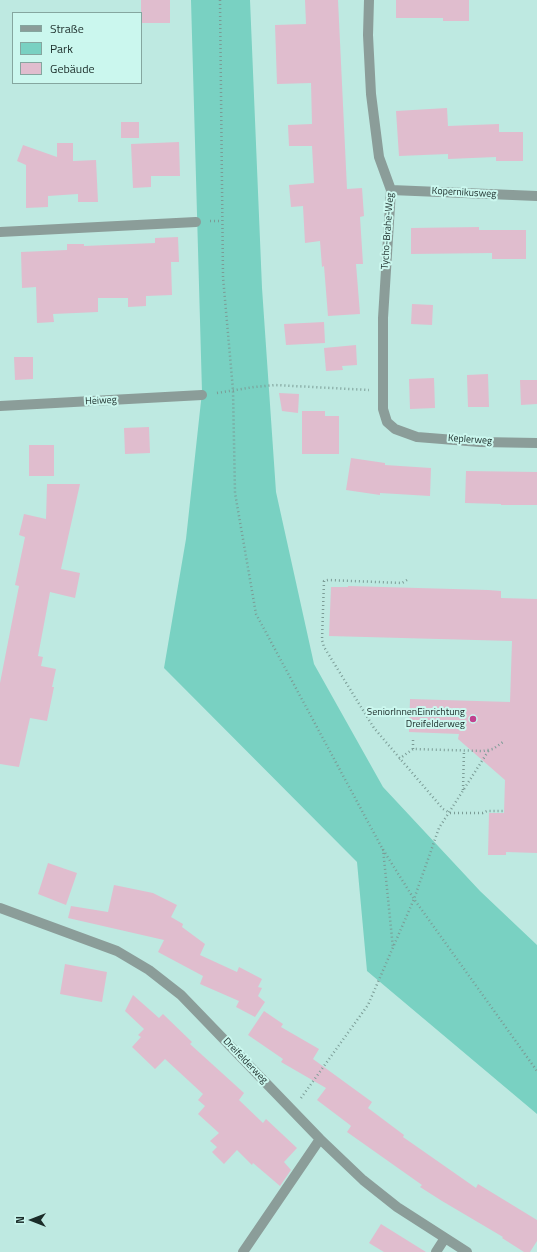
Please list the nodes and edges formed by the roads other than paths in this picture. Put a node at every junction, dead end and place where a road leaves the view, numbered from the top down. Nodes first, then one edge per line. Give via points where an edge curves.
1 (369, 0) edge
2 (391, 190) junction
3 (537, 196) edge
4 (196, 222) dead end
5 (0, 232) edge
6 (202, 395) road end
7 (0, 406) edge
8 (403, 433) joint
9 (537, 443) edge
10 (0, 908) edge
11 (320, 1139) junction
12 (444, 1238) junction
13 (243, 1252) edge
14 (436, 1252) edge
15 (467, 1252) edge

1 - 2 street, Tycho-Brahe-Weg via 371,94 379,157
2 - 3 street, Kopernikusweg
2 - 8 street, Tycho-Brahe-Weg via 383,318 383,409 387,422
4 - 5 street
6 - 7 street, Heiweg
8 - 9 street, Keplerweg via 417,437 480,442
10 - 11 street, Dreifelderweg via 117,951 149,970 180,995
11 - 12 street, Dreifelderweg via 363,1180 397,1207
11 - 13 street
12 - 14 street
12 - 15 street, Dreifelderweg

